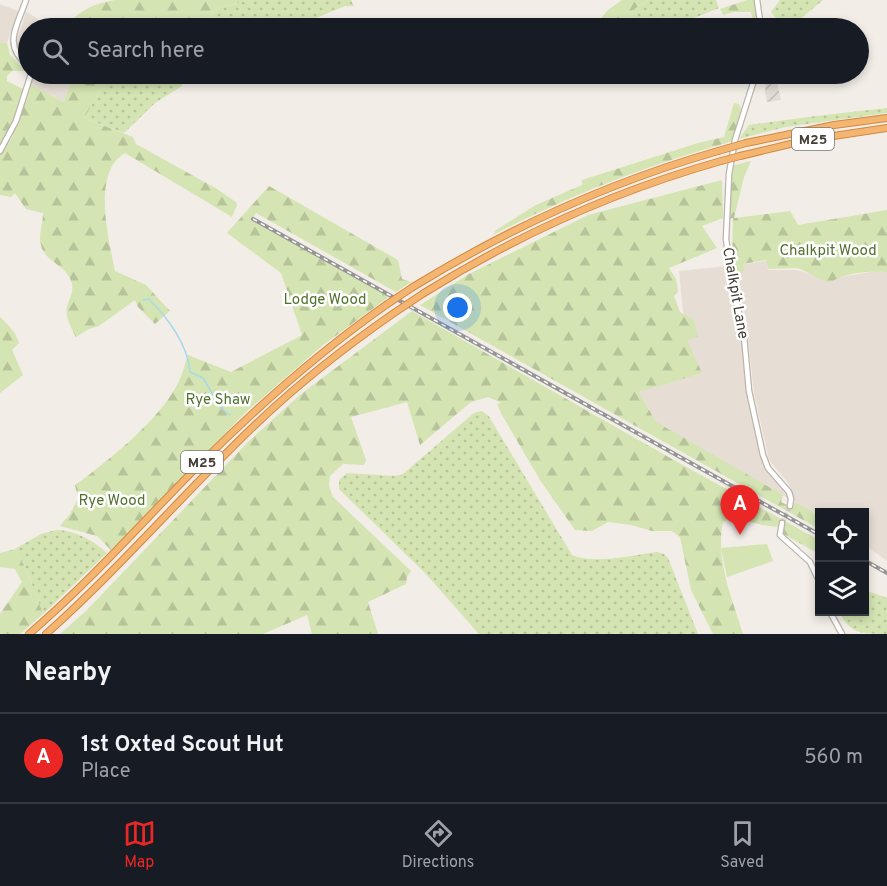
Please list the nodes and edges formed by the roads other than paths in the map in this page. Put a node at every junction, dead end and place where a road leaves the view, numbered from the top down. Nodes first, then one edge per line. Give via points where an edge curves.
1 (26, 0) edge
2 (757, 0) edge
3 (20, 18) edge
4 (760, 18) edge
5 (18, 25) edge
6 (18, 55) edge
7 (28, 84) edge
8 (753, 84) edge
9 (887, 118) edge
10 (887, 128) edge
11 (0, 151) edge
12 (790, 506) dead end
13 (782, 523) dead end
14 (815, 574) edge
15 (832, 616) edge
16 (29, 634) edge
17 (46, 634) edge
18 (842, 634) edge

1 - 3 street
2 - 4 street
5 - 6 street via 13,40
7 - 11 street via 16,121
8 - 12 street, Chalkpit Lane via 729,174 726,238 742,322 749,391 763,455 768,468 789,492
9 - 16 highway, M25, bridge via 746,143 635,178 559,208 413,287 315,359 258,408 87,581
10 - 17 highway, M25, bridge via 807,140 647,184 567,216 424,293 325,363 274,407
13 - 14 street via 780,535 810,562
15 - 18 street

